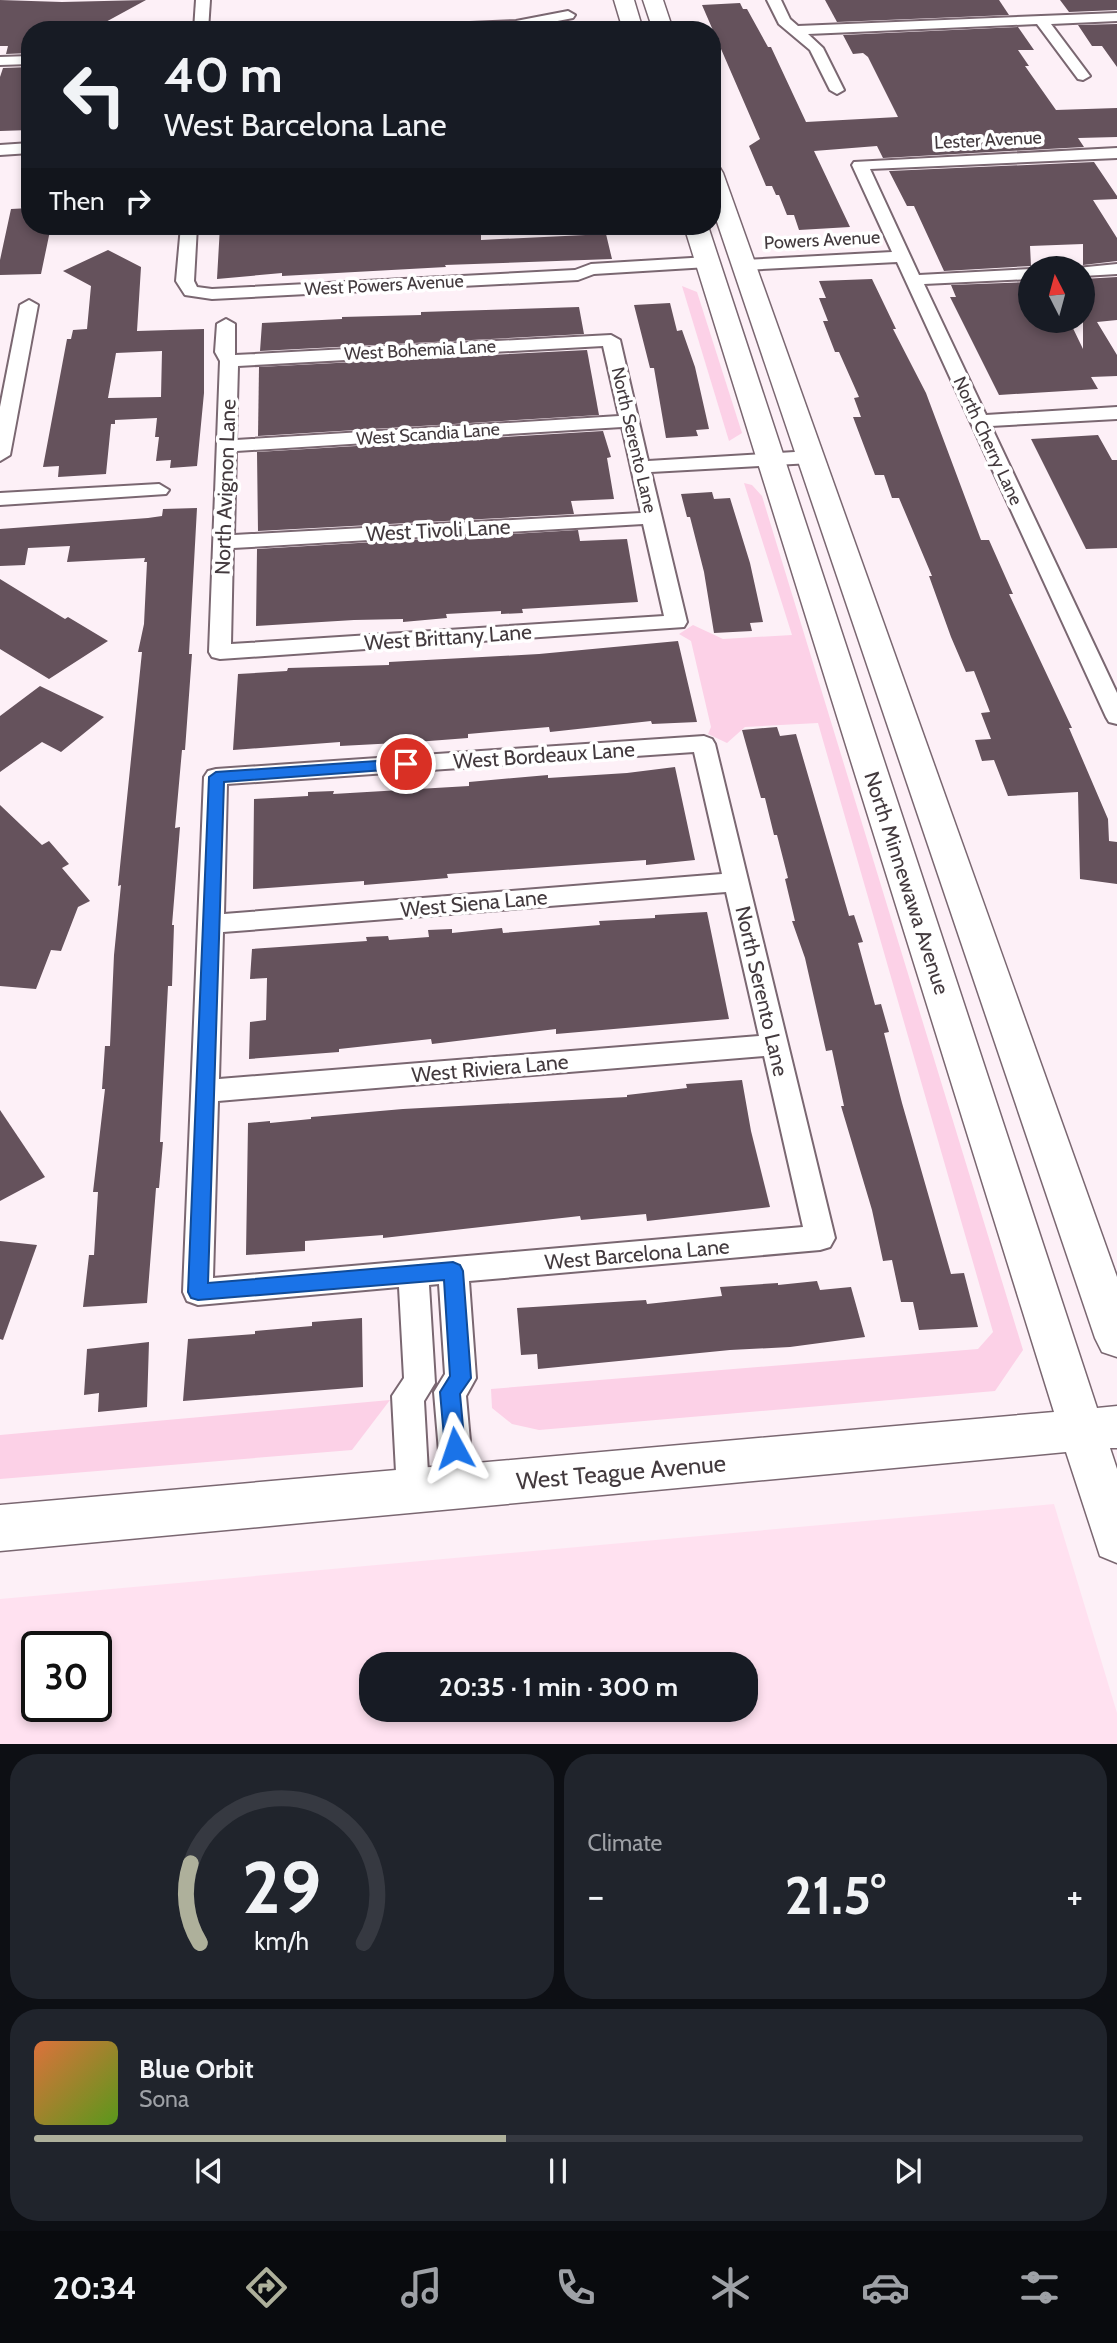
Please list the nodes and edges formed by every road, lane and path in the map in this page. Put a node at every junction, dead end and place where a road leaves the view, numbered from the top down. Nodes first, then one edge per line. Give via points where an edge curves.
1 (203, 0) edge
2 (624, 0) edge
3 (653, 0) edge
4 (774, 0) edge
5 (568, 15) dead end
6 (1117, 17) edge
7 (1041, 20) junction
8 (202, 21) edge
9 (537, 21) edge
10 (630, 21) edge
11 (660, 21) edge
12 (797, 30) junction
13 (21, 60) edge
14 (0, 61) edge
15 (1083, 76) dead end
16 (837, 90) dead end
17 (21, 149) edge
18 (0, 150) edge
19 (1117, 153) edge
20 (860, 165) joint
21 (721, 199) edge
22 (188, 235) edge
23 (699, 235) edge
24 (718, 235) edge
25 (899, 251) junction
26 (742, 259) junction
27 (711, 269) junction
28 (1117, 269) edge
29 (1096, 270) edge
30 (1018, 275) edge
31 (912, 280) junction
32 (29, 304) dead end
33 (226, 324) dead end
34 (611, 340) joint
35 (19, 351) junction
36 (0, 352) edge
37 (229, 360) junction
38 (793, 402) junction
39 (1117, 413) edge
40 (630, 421) junction
41 (979, 421) junction
42 (226, 446) junction
43 (0, 455) edge
44 (811, 457) junction
45 (769, 459) junction
46 (640, 467) junction
47 (159, 490) dead end
48 (0, 499) edge
49 (652, 518) junction
50 (223, 542) junction
51 (676, 622) joint
52 (220, 652) joint
53 (1117, 717) edge
54 (704, 744) joint
55 (737, 882) junction
56 (211, 923) junction
57 (775, 1045) junction
58 (205, 1091) junction
59 (820, 1238) joint
60 (453, 1271) junction
61 (413, 1274) junction
62 (1117, 1338) edge
63 (1100, 1429) edge
64 (458, 1487) junction
65 (413, 1490) junction
66 (0, 1528) edge
67 (1117, 1540) edge

1 - 8 street
2 - 10 main road
3 - 11 main road
4 - 12 street via 784,21
5 - 9 street
6 - 7 street
7 - 12 street
7 - 15 street
12 - 16 street via 816,48
13 - 14 street
17 - 18 street
19 - 20 street, Lester Avenue
20 - 25 street, North Cherry Lane
21 - 26 main road
22 - 27 street, West Powers Avenue via 185,281 191,290 212,294 578,275 592,279 634,272 652,280
23 - 27 main road, North Minnewawa Avenue
24 - 26 main road via 724,254
25 - 26 street, Powers Avenue
25 - 31 street, North Cherry Lane
26 - 38 main road
27 - 38 main road via 717,263 730,271 764,369
27 - 45 main road, North Minnewawa Avenue
28 - 29 street
30 - 31 street
31 - 41 street, North Cherry Lane
32 - 35 street
33 - 37 street, North Avignon Lane via 224,352
34 - 37 street, West Bohemia Lane
34 - 40 street, North Serento Lane
35 - 36 street
35 - 43 street
37 - 42 street, North Avignon Lane
38 - 44 main road
39 - 41 street
40 - 42 street, West Scandia Lane
40 - 46 street, North Serento Lane
41 - 53 street, North Cherry Lane
42 - 50 street, North Avignon Lane
44 - 45 street
44 - 62 main road
45 - 46 street
45 - 63 main road, North Minnewawa Avenue
46 - 49 street, North Serento Lane
47 - 48 street
49 - 50 street, West Tivoli Lane
49 - 51 street, North Serento Lane
50 - 52 street, North Avignon Lane
51 - 52 street, West Brittany Lane
54 - 55 street, North Serento Lane
54 - 56 street, West Bordeaux Lane via 216,777
55 - 56 street, West Siena Lane
55 - 57 street, North Serento Lane
56 - 58 street
57 - 58 street, West Riviera Lane
57 - 59 street, North Serento Lane
58 - 61 street, West Barcelona Lane via 198,1292
59 - 60 street, West Barcelona Lane
60 - 61 street, West Barcelona Lane
60 - 64 street via 461,1378 450,1392
61 - 65 street via 420,1383 408,1396
63 - 64 main road, West Teague Avenue
63 - 67 main road, North Minnewawa Avenue
64 - 65 main road, West Teague Avenue
65 - 66 main road, West Teague Avenue

